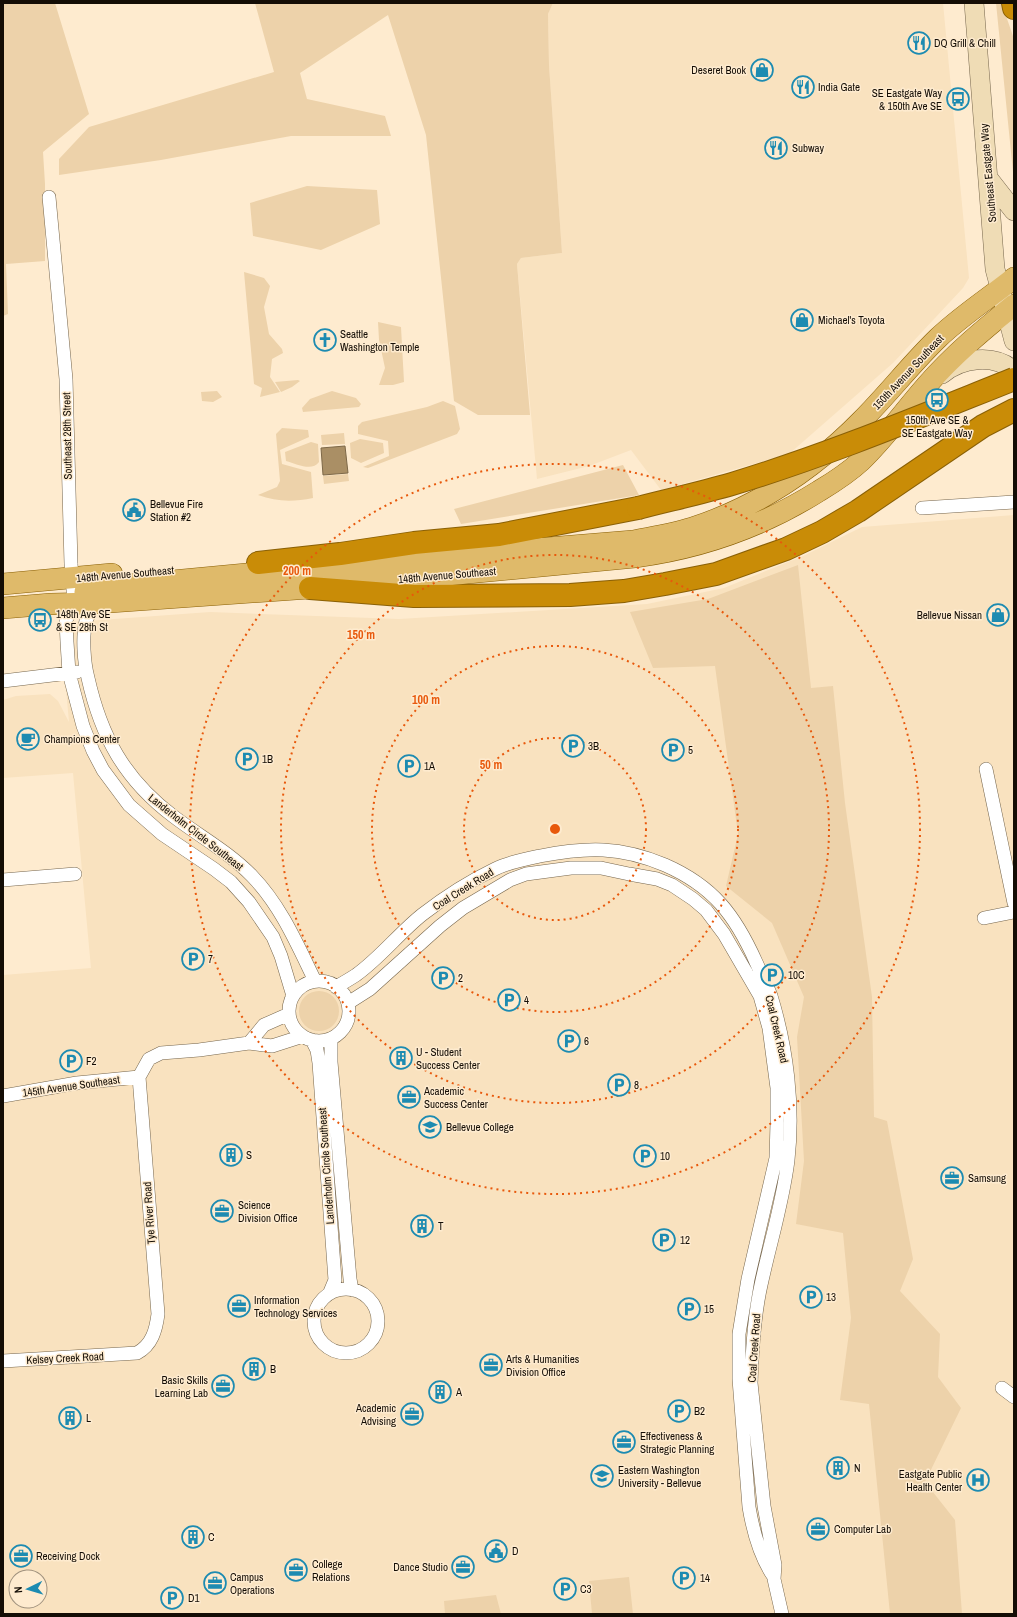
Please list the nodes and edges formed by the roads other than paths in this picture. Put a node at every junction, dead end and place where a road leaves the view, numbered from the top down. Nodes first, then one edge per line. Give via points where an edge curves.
1 (974, 3) edge
2 (1013, 3) edge
3 (1014, 8) edge
4 (988, 178) junction
5 (49, 197) dead end
6 (1014, 211) edge
7 (1007, 284) edge
8 (1010, 308) edge
9 (1014, 341) edge
10 (1014, 371) edge
11 (1014, 379) edge
12 (926, 385) junction
13 (1014, 410) edge
14 (805, 469) joint
15 (810, 497) joint
16 (1014, 502) edge
17 (922, 508) dead end
18 (258, 563) junction
19 (320, 567) junction
20 (72, 578) junction
21 (3, 584) edge
22 (310, 588) junction
23 (74, 603) junction
24 (96, 603) junction
25 (3, 608) edge
26 (86, 671) junction
27 (69, 673) junction
28 (3, 681) edge
29 (986, 769) dead end
30 (75, 874) dead end
31 (3, 880) edge
32 (1014, 903) edge
33 (1014, 912) edge
34 (984, 918) dead end
35 (316, 982) junction
36 (336, 987) junction
37 (293, 996) junction
38 (348, 1003) junction
39 (289, 1014) junction
40 (308, 1038) junction
41 (331, 1039) junction
42 (249, 1043) junction
43 (139, 1077) junction
44 (3, 1096) edge
45 (352, 1290) junction
46 (330, 1292) junction
47 (127, 1354) joint
48 (3, 1361) edge
49 (1002, 1388) dead end
50 (1014, 1397) edge
51 (774, 1579) junction
52 (782, 1614) edge

1 - 4 main road, Southeast Eastgate Way
2 - 3 highway
4 - 6 main road
4 - 7 main road, Southeast Eastgate Way via 996,270
5 - 20 street, Southeast 28th Street via 66,379
7 - 8 main road, Southeast Eastgate Way
7 - 14 main road, 150th Avenue Southeast via 939,337 862,421
8 - 9 main road, Southeast Eastgate Way
8 - 12 main road, 150th Avenue Southeast via 985,327
10 - 12 main road via 999,362 976,359 950,368
11 - 18 highway, bridge via 808,458 733,483 638,508 499,535
12 - 15 main road, 150th Avenue Southeast via 861,461
13 - 22 highway via 983,426 858,511 800,542 716,574 624,590 570,595 414,596
14 - 19 main road, 148th Avenue Southeast via 746,506 693,528 666,535 607,544
15 - 22 main road, 148th Avenue Southeast via 754,526 669,552
16 - 17 street
18 - 19 main road, 148th Avenue Southeast
18 - 20 main road, 148th Avenue Southeast
19 - 23 main road, 148th Avenue Southeast via 98,588 85,592
20 - 21 main road, 148th Avenue Southeast
20 - 23 street, Southeast 28th Street
22 - 24 main road, 148th Avenue Southeast
23 - 24 main road, 148th Avenue Southeast
23 - 25 main road, 148th Avenue Southeast
23 - 27 street, Southeast 28th Street via 66,620
24 - 26 street via 86,620 84,632
26 - 27 street
26 - 35 street, Landerholm Circle Southeast via 102,726 126,770 159,805 240,864 257,881 286,922
27 - 28 street
27 - 37 street, Landerholm Circle Southeast via 86,732 103,770 129,805 162,834 231,882 249,902 273,937
29 - 32 street
30 - 31 street
33 - 34 street
35 - 36 street via 323,981
35 - 37 street via 307,984
36 - 38 street
36 - 51 street, Coal Creek Road via 358,974 423,914 460,889 496,868 521,860 560,853 589,849 613,850 654,861 677,870 704,887 734,919 747,941 770,994 785,1058 789,1102 788,1160 761,1286 751,1367 762,1491 775,1565
37 - 39 street
38 - 41 street via 349,1014 346,1024 340,1033
38 - 51 street, Coal Creek Road via 370,989 463,908 510,880 526,874 571,868 601,868 657,879 672,885 693,899 706,910 724,934 760,996 769,1028 777,1088 776,1158 739,1334 749,1507 752,1525 767,1568
39 - 40 street via 294,1026
39 - 42 street via 264,1025
40 - 41 street via 322,1041
40 - 42 street via 272,1046
40 - 46 street, Landerholm Circle Southeast via 317,1050 319,1063 335,1280
41 - 45 street, Landerholm Circle Southeast
42 - 43 street via 161,1053 149,1059
43 - 44 street, 145th Avenue Southeast via 77,1083
43 - 47 street, Tye River Road via 158,1314 156,1330 144,1349
45 - 46 street
45 - 46 street via 366,1296 376,1312 377,1321 376,1331 365,1346 348,1352 336,1351 326,1346 318,1338 314,1327 314,1315 318,1304
47 - 48 street, Kelsey Creek Road
49 - 50 street
51 - 52 street, Coal Creek Road

